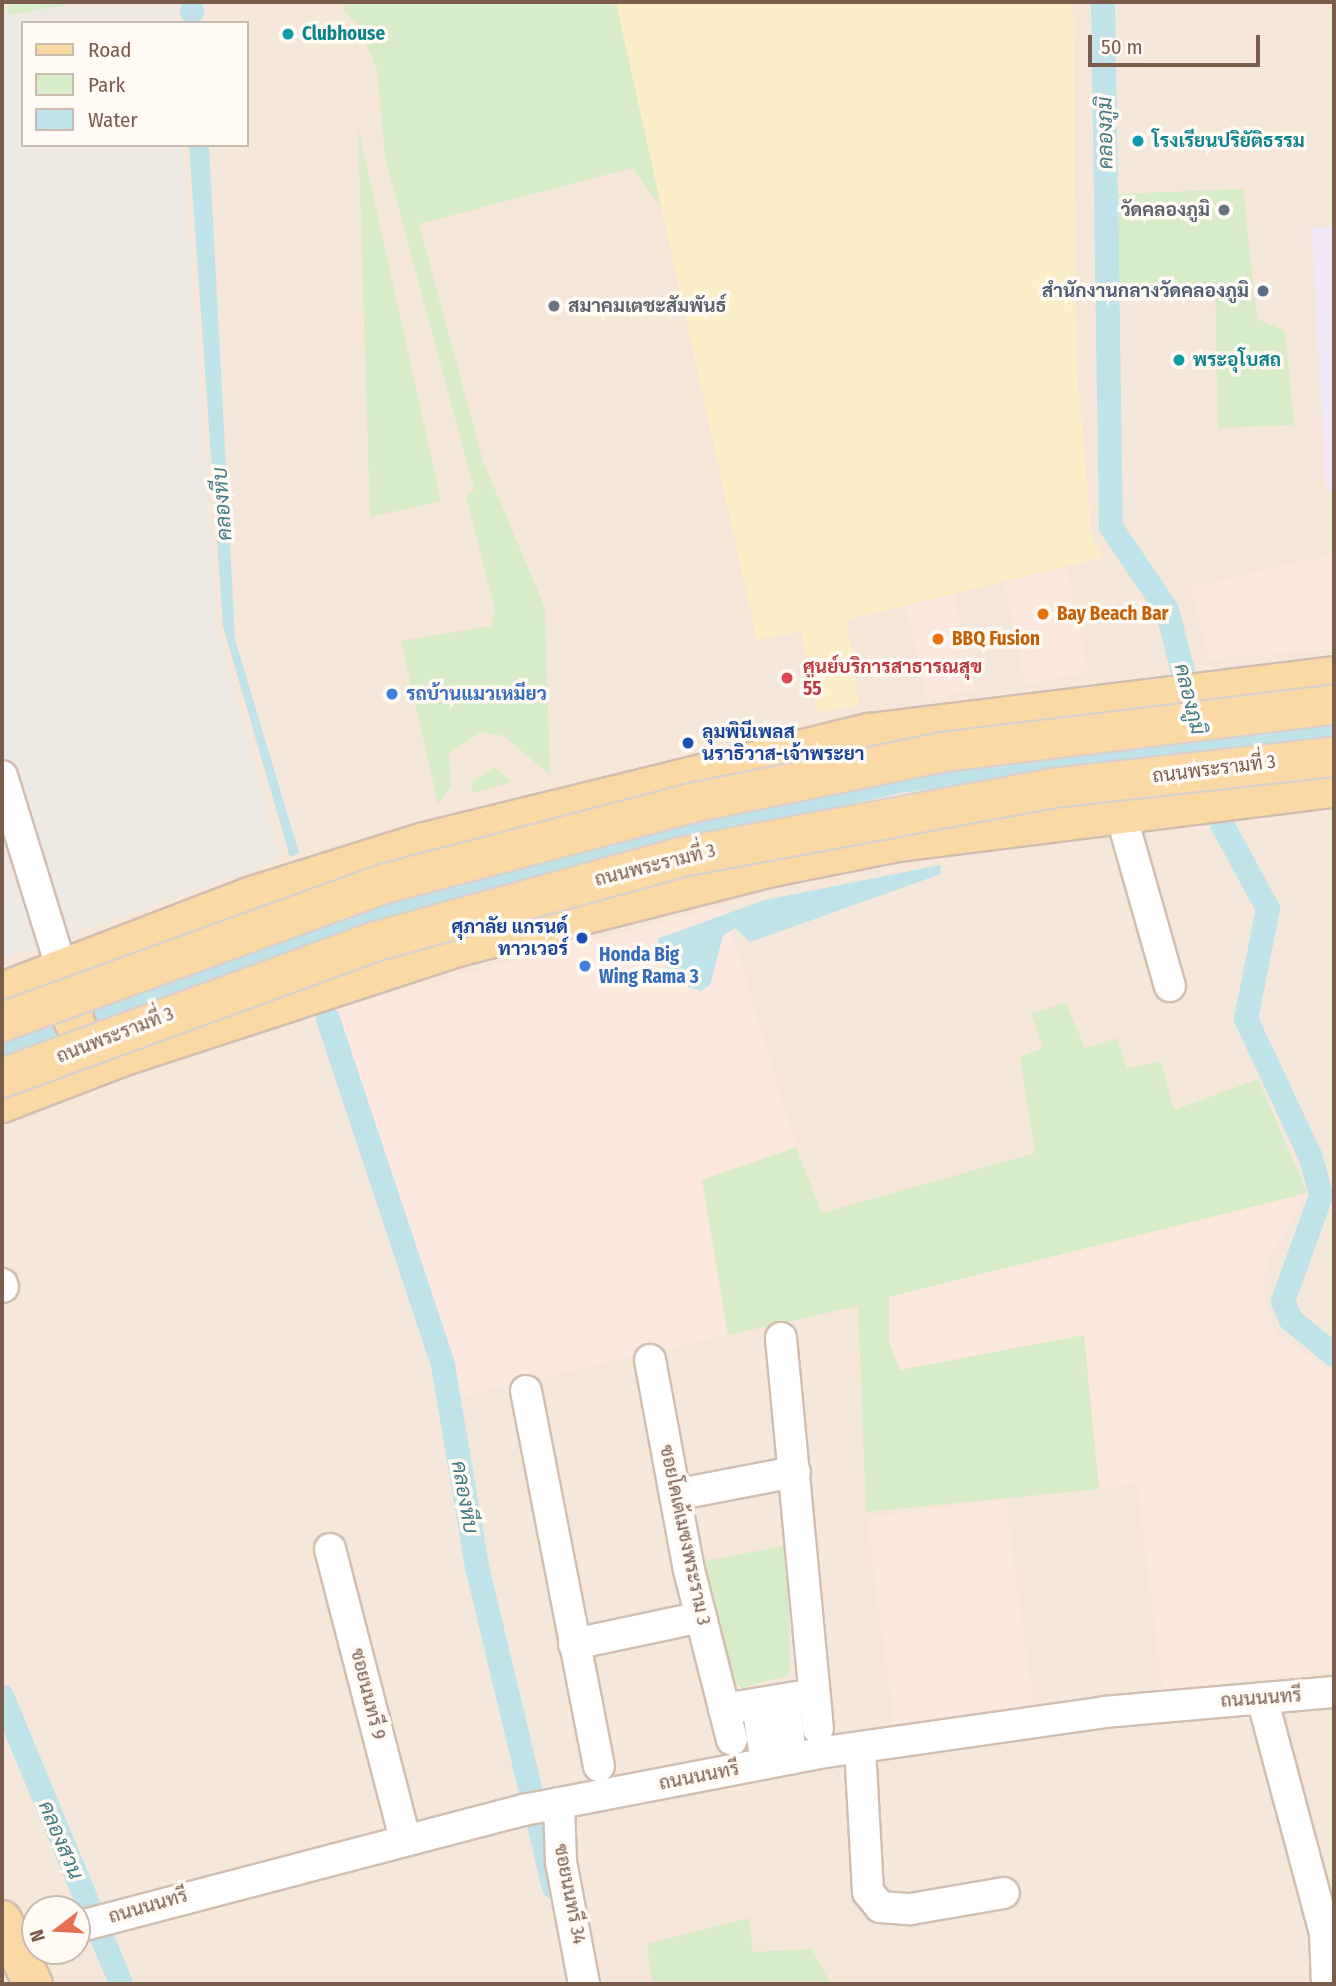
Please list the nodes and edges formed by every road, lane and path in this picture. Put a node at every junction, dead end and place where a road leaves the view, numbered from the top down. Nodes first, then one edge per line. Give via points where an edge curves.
1 (1334, 676) edge
2 (1334, 705) edge
3 (1334, 757) edge
4 (2, 776) edge
5 (1334, 788) edge
6 (1120, 811) junction
7 (1170, 986) dead end
8 (2, 992) edge
9 (74, 994) junction
10 (2, 1022) edge
11 (121, 1057) junction
12 (2, 1078) edge
13 (2, 1103) edge
14 (781, 1338) dead end
15 (650, 1360) dead end
16 (526, 1391) dead end
17 (795, 1472) junction
18 (675, 1495) junction
19 (330, 1549) dead end
20 (701, 1617) junction
21 (574, 1644) junction
22 (1334, 1692) edge
23 (815, 1694) junction
24 (1262, 1698) junction
25 (771, 1701) junction
26 (724, 1709) junction
27 (818, 1728) dead end
28 (732, 1740) dead end
29 (860, 1748) junction
30 (778, 1761) junction
31 (599, 1766) dead end
32 (543, 1806) junction
33 (405, 1838) junction
34 (1004, 1893) dead end
35 (91, 1922) edge
36 (17, 1938) edge
37 (33, 1984) edge
38 (584, 1984) edge
39 (1327, 1984) edge

1 - 9 main road via 1181,691 870,733 421,843 249,897
2 - 10 main road, bridge via 943,752 691,803 387,883
3 - 12 main road, ถนนพระรามที่ 3, bridge via 1052,789 681,857 377,941
4 - 9 street
5 - 6 main road, ถนนพระรามที่ 3
6 - 7 street
6 - 11 main road, ถนนพระรามที่ 3 via 898,842 639,899 458,947
8 - 9 main road
9 - 11 main road
11 - 13 main road, ถนนพระรามที่ 3
14 - 17 street
15 - 18 street, ซอยโคเต้เมซงพระราม 3
16 - 21 street
17 - 18 street
17 - 23 street
18 - 20 street, ซอยโคเต้เมซงพระราม 3
19 - 33 street, ซอยนนทรี 9
20 - 21 street
20 - 26 street, ซอยโคเต้เมซงพระราม 3
21 - 31 street
22 - 24 street, ถนนนนทรี
23 - 25 street
23 - 27 street
24 - 29 street, ถนนนนทรี via 1105,1712
24 - 39 street via 1325,1933
25 - 26 street
25 - 30 street
26 - 28 street, ซอยโคเต้เมซงพระราม 3
29 - 30 street, ถนนนนทรี
29 - 34 street via 868,1892 880,1907 911,1909
30 - 32 street, ถนนนนทรี
32 - 33 street, ถนนนนทรี
32 - 38 street, ซอยนนทรี 34 via 561,1862
33 - 35 street, ถนนนนทรี
36 - 37 main road

